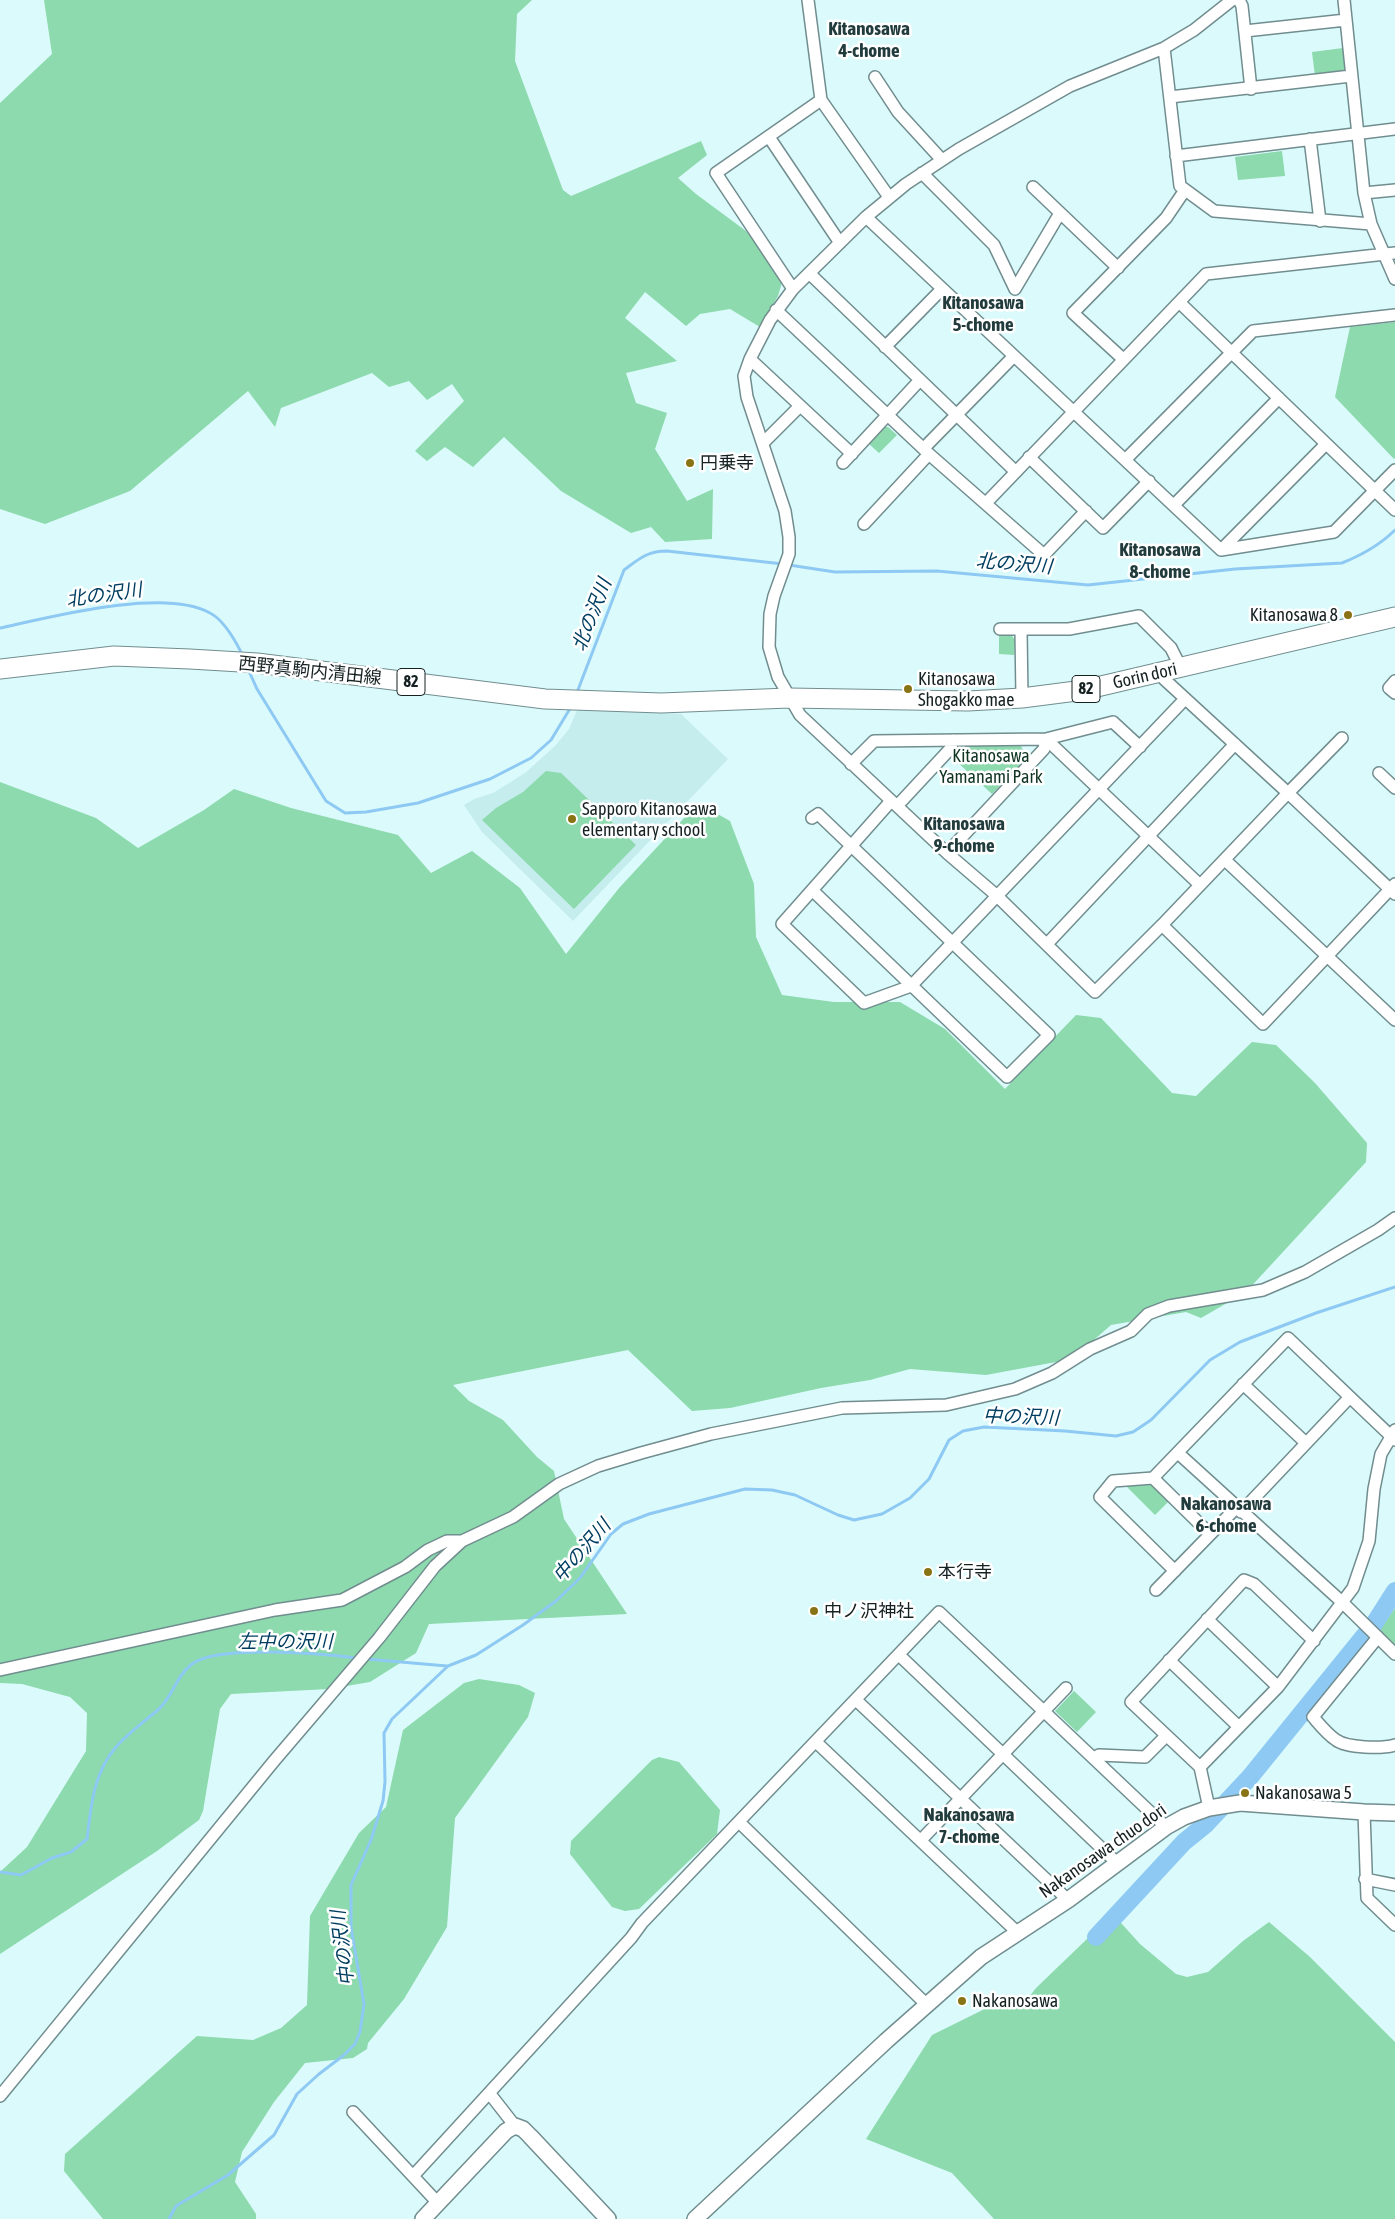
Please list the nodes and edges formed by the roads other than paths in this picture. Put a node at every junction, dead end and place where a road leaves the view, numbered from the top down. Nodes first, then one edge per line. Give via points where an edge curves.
1 (808, 0) edge
2 (1232, 0) edge
3 (1239, 0) edge
4 (1344, 0) edge
5 (1346, 20) junction
6 (1245, 31) junction
7 (1164, 48) junction
8 (1351, 76) junction
9 (875, 77) dead end
10 (1251, 89) junction
11 (1170, 97) junction
12 (821, 100) junction
13 (1395, 129) edge
14 (1359, 133) junction
15 (769, 137) junction
16 (1310, 139) junction
17 (1176, 156) junction
18 (942, 160) junction
19 (922, 174) junction
20 (1033, 187) dead end
21 (1185, 190) junction
22 (1395, 190) edge
23 (1364, 193) junction
24 (889, 197) junction
25 (1060, 213) junction
26 (866, 217) junction
27 (1320, 221) junction
28 (1371, 224) junction
29 (840, 243) junction
30 (1390, 254) edge
31 (1118, 268) junction
32 (809, 273) junction
33 (1395, 279) edge
34 (793, 289) junction
35 (942, 289) junction
36 (1178, 302) junction
37 (776, 310) junction
38 (1395, 315) edge
39 (886, 347) junction
40 (1231, 352) junction
41 (1013, 357) junction
42 (750, 359) junction
43 (1123, 359) junction
44 (920, 380) junction
45 (1279, 398) junction
46 (800, 406) junction
47 (1072, 412) junction
48 (887, 415) junction
49 (956, 415) junction
50 (763, 443) junction
51 (1326, 444) junction
52 (926, 451) junction
53 (1029, 457) junction
54 (1126, 459) junction
55 (1395, 470) edge
56 (1016, 472) junction
57 (1149, 481) junction
58 (1375, 492) junction
59 (986, 503) junction
60 (1174, 505) junction
61 (1394, 509) edge
62 (1086, 511) junction
63 (864, 524) dead end
64 (1221, 550) junction
65 (1395, 617) edge
66 (1000, 629) dead end
67 (1021, 631) junction
68 (1181, 668) junction
69 (0, 669) edge
70 (1162, 672) junction
71 (1395, 681) edge
72 (1395, 693) edge
73 (789, 698) junction
74 (1022, 698) junction
75 (770, 699) joint
76 (1185, 699) junction
77 (1342, 738) dead end
78 (1046, 739) junction
79 (953, 740) junction
80 (1235, 744) junction
81 (1140, 746) junction
82 (851, 764) junction
83 (1379, 773) dead end
84 (1395, 788) edge
85 (1097, 789) junction
86 (1288, 793) junction
87 (894, 804) junction
88 (812, 818) dead end
89 (1148, 837) junction
90 (851, 847) junction
91 (947, 853) junction
92 (1225, 860) junction
93 (1200, 885) junction
94 (1393, 889) edge
95 (812, 890) junction
96 (996, 895) junction
97 (1162, 925) junction
98 (952, 943) junction
99 (1046, 944) junction
100 (1327, 956) junction
101 (911, 986) junction
102 (1395, 1020) edge
103 (1395, 1218) edge
104 (1243, 1384) junction
105 (1350, 1396) junction
106 (1394, 1435) edge
107 (1306, 1443) junction
108 (1178, 1453) junction
109 (1153, 1478) junction
110 (1238, 1510) junction
111 (1210, 1534) junction
112 (462, 1541) junction
113 (1175, 1571) junction
114 (1156, 1590) dead end
115 (1343, 1603) junction
116 (1207, 1619) junction
117 (1377, 1636) junction
118 (1314, 1641) junction
119 (1395, 1654) edge
120 (898, 1655) junction
121 (1168, 1660) junction
122 (0, 1670) edge
123 (1278, 1687) junction
124 (1066, 1688) dead end
125 (856, 1700) junction
126 (1044, 1711) junction
127 (1239, 1727) junction
128 (1166, 1736) junction
129 (816, 1742) junction
130 (1395, 1745) edge
131 (1003, 1754) junction
132 (1094, 1758) junction
133 (1200, 1767) junction
134 (961, 1798) junction
135 (1209, 1808) junction
136 (1364, 1812) junction
137 (1395, 1813) edge
138 (739, 1822) junction
139 (1166, 1827) junction
140 (922, 1840) junction
141 (1117, 1863) junction
142 (1366, 1880) junction
143 (1395, 1884) edge
144 (1068, 1900) junction
145 (1395, 1925) edge
146 (1018, 1933) junction
147 (927, 2004) junction
148 (490, 2094) junction
149 (0, 2096) edge
150 (353, 2112) dead end
151 (515, 2126) junction
152 (413, 2176) junction
153 (438, 2203) junction
154 (606, 2218) edge
155 (423, 2219) edge
156 (695, 2219) edge

1 - 12 street
2 - 7 street via 1194,30
3 - 6 street
4 - 5 street
5 - 6 street
5 - 8 street
6 - 10 street
7 - 11 street
7 - 18 street via 1070,86
8 - 10 street
8 - 14 street
9 - 18 street via 898,112
10 - 11 street
11 - 17 street
12 - 15 street
12 - 24 street
13 - 14 street
14 - 16 street
14 - 23 street
15 - 29 street
15 - 34 street via 716,174
16 - 17 street
16 - 27 street
17 - 21 street via 1180,186
18 - 19 street
19 - 24 street
19 - 25 street via 994,245 1015,289
20 - 25 street
21 - 27 street via 1214,211
21 - 31 street via 1166,218
22 - 23 street
23 - 28 street
24 - 26 street
25 - 31 street
26 - 29 street
26 - 35 street
27 - 28 street
28 - 30 street
29 - 32 street
30 - 33 street
30 - 36 street via 1206,274
31 - 43 street via 1073,312
32 - 34 street
32 - 39 street
34 - 37 street
35 - 39 street
35 - 41 street
36 - 40 street
36 - 43 street
37 - 42 street
37 - 48 street
38 - 40 street via 1253,331
39 - 44 street
40 - 45 street
40 - 54 street
41 - 47 street
41 - 49 street
42 - 46 street
42 - 50 street via 744,376 747,397
43 - 47 street
44 - 48 street
44 - 49 street
45 - 51 street
45 - 60 street
46 - 48 street via 848,459
46 - 50 street
47 - 53 street
47 - 54 street
48 - 52 street
49 - 52 street
49 - 56 street
50 - 73 street via 785,511 789,554 770,614 769,646 778,677
51 - 58 street
51 - 64 street
52 - 59 street
52 - 63 street
53 - 56 street
53 - 62 street
54 - 57 street
55 - 58 street
56 - 59 street
57 - 60 street
57 - 62 street via 1103,528
58 - 61 street
58 - 64 street via 1334,532
59 - 62 street via 1044,555
60 - 64 street
65 - 68 main road, Gorin dori / 82
66 - 67 street
67 - 68 street via 1069,630 1139,616 1171,648
67 - 74 street
68 - 70 main road, Gorin dori / 82
69 - 75 main road, 西野真駒内清田線 / 82 via 114,656 257,663 565,700 661,703
70 - 74 main road, Gorin dori / 82 via 1084,690
70 - 76 street via 1164,679
71 - 72 street via 1389,688
73 - 74 main road, Gorin dori / 82 via 968,701
73 - 75 main road, Gorin dori / 82
73 - 82 street via 800,715
76 - 80 street
76 - 81 street
77 - 86 street
78 - 79 street
78 - 81 street via 1113,722
78 - 85 street
78 - 91 street via 1044,749
79 - 82 street via 874,741
79 - 87 street via 951,748
80 - 86 street
80 - 89 street
81 - 85 street
82 - 87 street
83 - 84 street
85 - 89 street
85 - 96 street
86 - 92 street
86 - 94 street
87 - 90 street
87 - 91 street
88 - 90 street via 818,814
89 - 93 street
89 - 99 street
90 - 95 street
90 - 98 street
91 - 96 street
92 - 93 street
92 - 100 street
93 - 97 street
94 - 100 street
95 - 101 street
95 - 101 street via 782,924 864,1003
96 - 98 street
96 - 99 street
97 - 99 street via 1095,992
97 - 100 street via 1263,1024
98 - 101 street
98 - 101 street via 1050,1034 1007,1077
100 - 102 street
103 - 112 street via 1305,1272 1263,1290 1169,1306 1148,1314 1131,1331 1015,1389 946,1405 842,1408 711,1434 641,1453 598,1466 559,1484 513,1517
104 - 105 street via 1288,1338
104 - 107 street
104 - 108 street
105 - 106 street
105 - 107 street
106 - 115 street via 1381,1454 1369,1541 1353,1588
107 - 110 street
108 - 109 street
108 - 110 street
109 - 111 street
109 - 113 street via 1113,1481 1100,1497
110 - 111 street
110 - 115 street
111 - 113 street
112 - 122 street via 447,1541 434,1547 363,1591 342,1600 275,1610
112 - 149 street via 436,1566
113 - 114 street
115 - 117 street
115 - 118 street
116 - 118 street via 1244,1580 1254,1584
116 - 121 street
116 - 123 street
117 - 119 street
117 - 130 street via 1313,1717 1337,1741 1354,1746
118 - 123 street
120 - 125 street
120 - 126 street via 939,1612
120 - 131 street
121 - 127 street
121 - 128 street via 1131,1702
123 - 127 street
124 - 126 street
125 - 129 street
125 - 134 street
126 - 131 street
126 - 132 street
127 - 133 street
128 - 132 street via 1145,1757 1099,1755
128 - 133 street
129 - 138 street
129 - 140 street
131 - 134 street
131 - 141 street
132 - 139 street
133 - 135 street
134 - 140 street
134 - 144 street
135 - 136 street, Nakanosawa chuo dori via 1253,1803
135 - 139 street, Nakanosawa chuo dori via 1184,1816
136 - 137 street, Nakanosawa chuo dori
136 - 142 street
138 - 147 street
138 - 148 street via 642,1923
139 - 141 street, Nakanosawa chuo dori
140 - 146 street
141 - 144 street, Nakanosawa chuo dori
142 - 143 street
142 - 145 street via 1367,1898
144 - 146 street, Nakanosawa chuo dori
146 - 147 street, Nakanosawa chuo dori via 981,1957
147 - 156 street, Nakanosawa chuo dori
148 - 151 street
148 - 152 street
150 - 152 street
151 - 153 street via 506,2130
151 - 154 street via 530,2136
152 - 153 street
153 - 155 street

